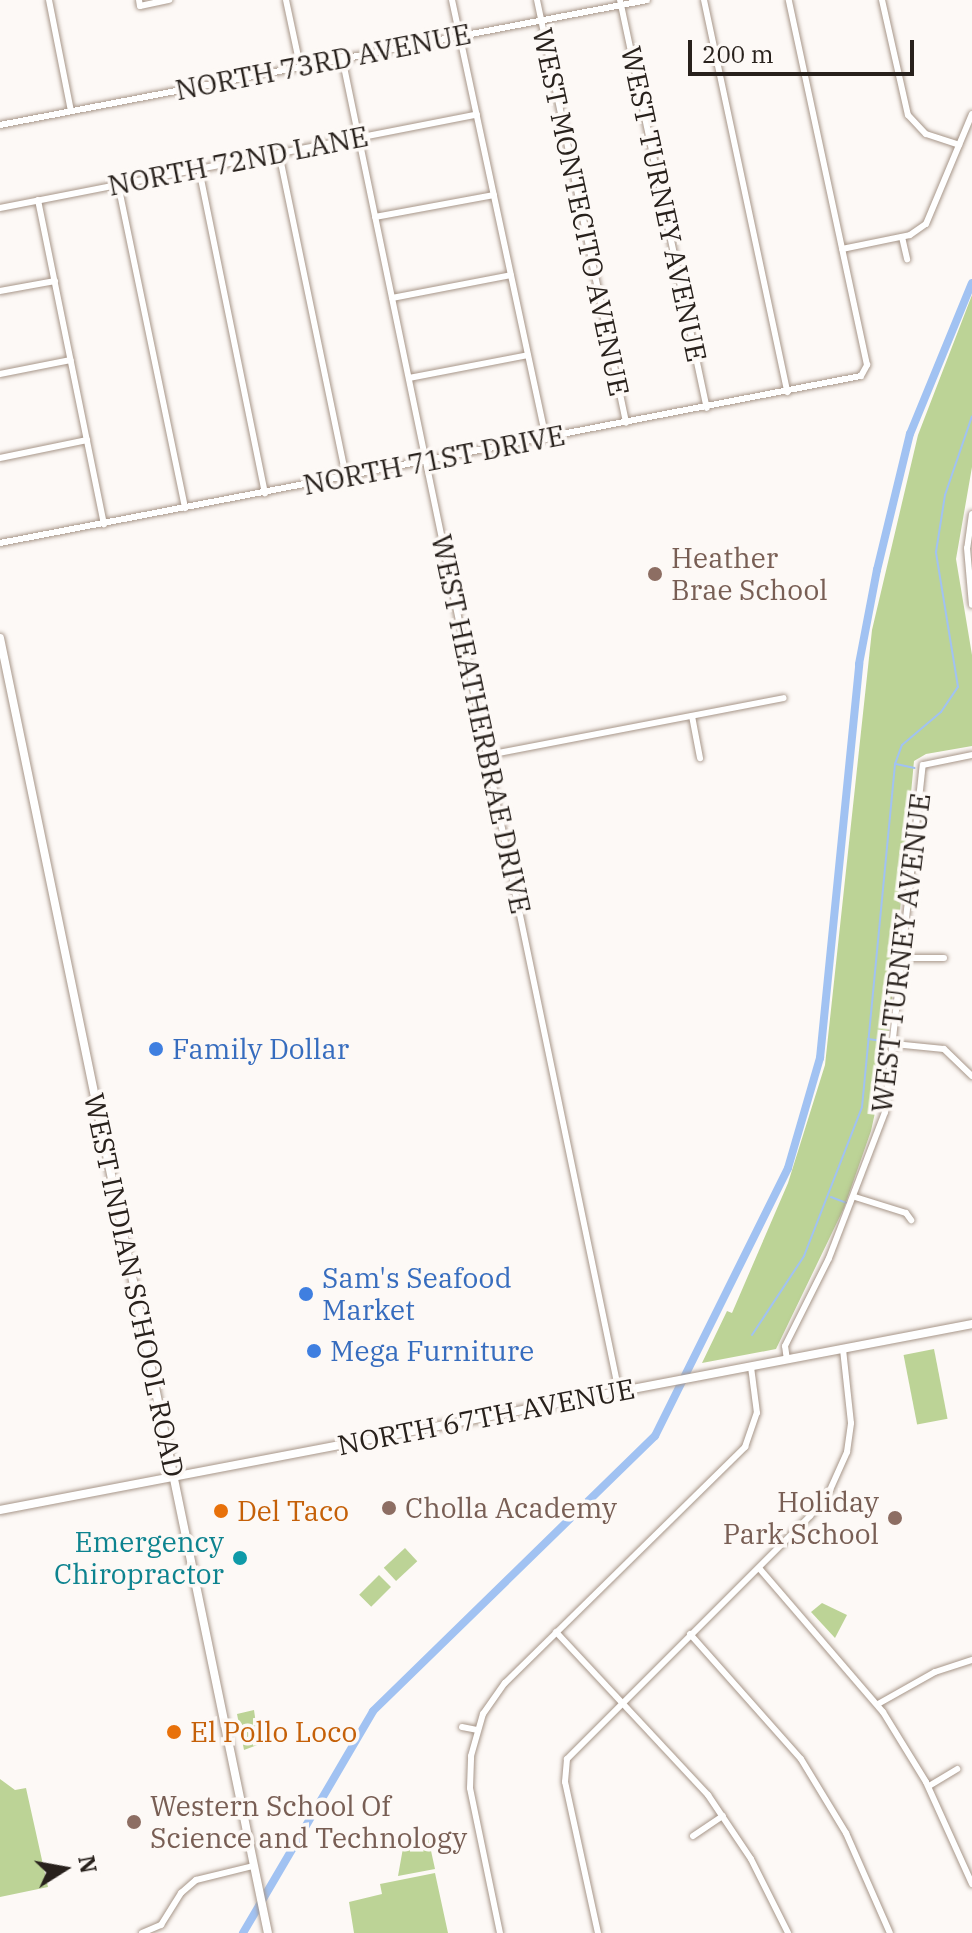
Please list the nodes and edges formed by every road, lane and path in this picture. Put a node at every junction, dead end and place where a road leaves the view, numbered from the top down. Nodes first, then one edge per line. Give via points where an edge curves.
1 (49, 0) edge
2 (139, 0) edge
3 (169, 0) edge
4 (286, 0) edge
5 (452, 0) edge
6 (537, 0) edge
7 (647, 0) edge
8 (704, 0) edge
9 (789, 0) edge
10 (882, 0) edge
11 (620, 3) edge
12 (541, 20) junction
13 (460, 35) junction
14 (342, 57) junction
15 (300, 66) junction
16 (71, 111) junction
17 (477, 114) junction
18 (972, 114) edge
19 (0, 125) edge
20 (359, 137) junction
21 (959, 145) junction
22 (279, 153) junction
23 (199, 169) junction
24 (118, 184) junction
25 (494, 195) junction
26 (38, 200) junction
27 (0, 208) edge
28 (375, 217) junction
29 (902, 237) junction
30 (842, 249) junction
31 (907, 259) dead end
32 (511, 275) junction
33 (55, 281) junction
34 (0, 291) edge
35 (392, 298) junction
36 (528, 355) junction
37 (71, 360) junction
38 (0, 374) edge
39 (409, 378) junction
40 (787, 392) junction
41 (707, 408) junction
42 (626, 423) junction
43 (546, 439) junction
44 (87, 440) junction
45 (0, 458) edge
46 (426, 461) junction
47 (346, 477) junction
48 (265, 493) junction
49 (185, 508) junction
50 (972, 514) edge
51 (104, 524) junction
52 (0, 543) edge
53 (969, 548) edge
54 (972, 605) edge
55 (0, 638) edge
56 (784, 698) dead end
57 (692, 716) junction
58 (488, 755) junction
59 (972, 755) edge
60 (700, 758) dead end
61 (901, 958) junction
62 (944, 958) dead end
63 (894, 1044) junction
64 (972, 1076) edge
65 (855, 1197) junction
66 (911, 1220) dead end
67 (972, 1324) edge
68 (843, 1349) junction
69 (787, 1360) junction
70 (751, 1367) junction
71 (619, 1392) junction
72 (174, 1476) junction
73 (0, 1510) edge
74 (759, 1568) junction
75 (556, 1632) junction
76 (690, 1634) junction
77 (972, 1660) edge
78 (622, 1701) junction
79 (878, 1704) junction
80 (462, 1727) dead end
81 (477, 1730) junction
82 (957, 1769) dead end
83 (929, 1786) junction
84 (723, 1816) junction
85 (693, 1836) dead end
86 (253, 1866) junction
87 (972, 1884) edge
88 (142, 1933) edge
89 (268, 1933) edge
90 (500, 1933) edge
91 (598, 1933) edge
92 (788, 1933) edge
93 (890, 1933) edge

1 - 16 street
2 - 3 street via 140,6
4 - 15 street
5 - 13 street
6 - 12 street, WEST MONTECITO AVENUE
7 - 11 street, NORTH 73RD AVENUE
8 - 40 street
9 - 30 street
10 - 21 street via 908,115 926,134
11 - 12 street, NORTH 73RD AVENUE
11 - 41 street, WEST TURNEY AVENUE
12 - 13 street, NORTH 73RD AVENUE
12 - 42 street, WEST MONTECITO AVENUE
13 - 14 street, NORTH 73RD AVENUE
13 - 17 street
14 - 15 street, NORTH 73RD AVENUE
14 - 20 street, WEST HEATHERBRAE DRIVE
15 - 16 street, NORTH 73RD AVENUE
16 - 19 street, NORTH 73RD AVENUE
17 - 20 street, NORTH 72ND LANE
17 - 25 street
18 - 21 street
20 - 22 street, NORTH 72ND LANE
20 - 28 street, WEST HEATHERBRAE DRIVE
21 - 29 street via 933,215 919,230
22 - 23 street, NORTH 72ND LANE
22 - 47 street
23 - 24 street, NORTH 72ND LANE
23 - 48 street
24 - 26 street, NORTH 72ND LANE
24 - 49 street
25 - 28 street
25 - 32 street
26 - 27 street, NORTH 72ND LANE
26 - 33 street
28 - 35 street, WEST HEATHERBRAE DRIVE
29 - 30 street
29 - 31 street
30 - 40 street, NORTH 71ST DRIVE via 866,372
32 - 35 street
32 - 36 street
33 - 34 street
33 - 37 street
35 - 39 street, WEST HEATHERBRAE DRIVE
36 - 39 street
36 - 43 street
37 - 38 street
37 - 44 street
39 - 46 street, WEST HEATHERBRAE DRIVE
40 - 41 street, NORTH 71ST DRIVE
41 - 42 street, NORTH 71ST DRIVE
42 - 43 street, NORTH 71ST DRIVE
43 - 46 street, NORTH 71ST DRIVE
44 - 45 street
44 - 51 street
46 - 47 street, NORTH 71ST DRIVE
46 - 58 street, WEST HEATHERBRAE DRIVE
47 - 48 street, NORTH 71ST DRIVE
48 - 49 street, NORTH 71ST DRIVE
49 - 51 street, NORTH 71ST DRIVE
50 - 53 street
51 - 52 street, NORTH 71ST DRIVE
53 - 54 street
55 - 72 main road, WEST INDIAN SCHOOL ROAD
56 - 57 street
57 - 58 street
57 - 60 street
58 - 71 street, WEST HEATHERBRAE DRIVE
59 - 61 street, WEST TURNEY AVENUE via 923,765
61 - 62 street
61 - 63 street, WEST TURNEY AVENUE
63 - 64 street via 944,1049
63 - 65 street, WEST TURNEY AVENUE via 885,1112
65 - 66 street via 906,1213
65 - 69 street, WEST TURNEY AVENUE via 785,1346
67 - 68 main road, NORTH 67TH AVENUE
68 - 69 main road, NORTH 67TH AVENUE
68 - 74 street via 851,1399 843,1463 821,1504
69 - 70 main road, NORTH 67TH AVENUE
70 - 71 main road, NORTH 67TH AVENUE
70 - 75 street via 757,1413 745,1447
71 - 72 main road, NORTH 67TH AVENUE
72 - 73 main road, NORTH 67TH AVENUE
72 - 86 main road, WEST INDIAN SCHOOL ROAD
74 - 76 street
74 - 79 street
75 - 78 street
75 - 81 street via 491,1700
76 - 78 street
76 - 93 street via 801,1759 846,1833
77 - 79 street via 935,1672
78 - 84 street via 676,1756
78 - 91 street via 572,1751 564,1771
79 - 83 street
80 - 81 street
81 - 90 street via 470,1788
82 - 83 street
83 - 87 street
84 - 85 street
84 - 92 street
86 - 88 street via 196,1880 161,1925
86 - 89 main road, WEST INDIAN SCHOOL ROAD

